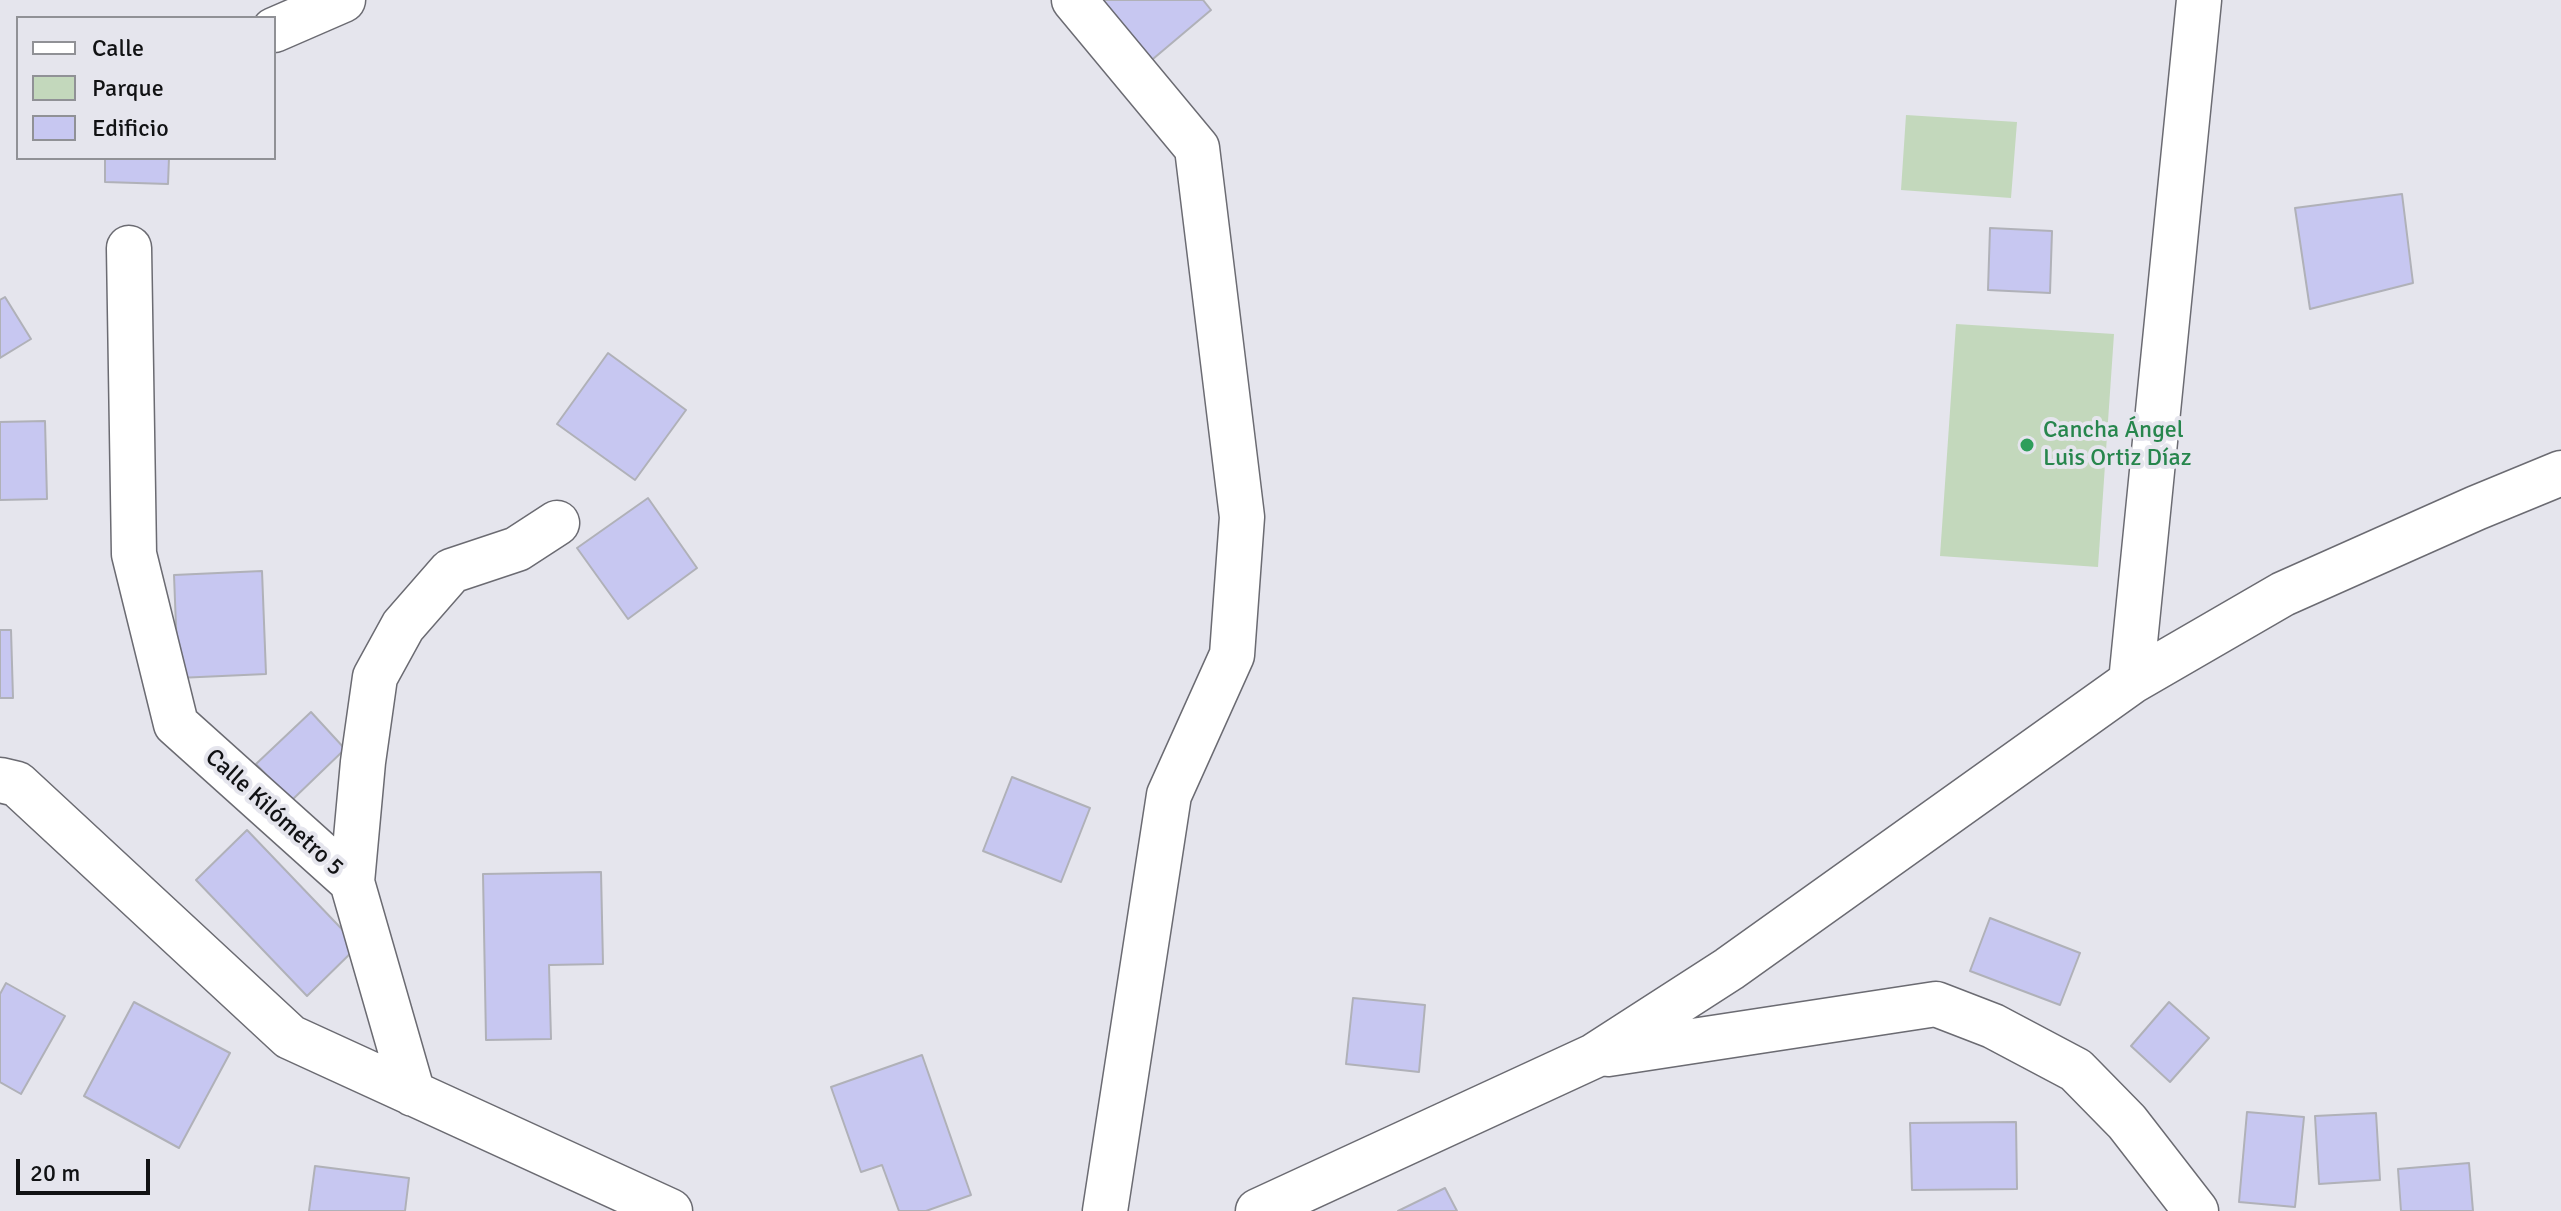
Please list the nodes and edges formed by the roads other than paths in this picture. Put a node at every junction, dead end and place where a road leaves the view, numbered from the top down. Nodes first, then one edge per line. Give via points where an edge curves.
1 (343, 0) edge
2 (1074, 0) edge
3 (2199, 0) edge
4 (276, 29) edge
5 (129, 248) dead end
6 (2561, 473) edge
7 (557, 523) dead end
8 (2131, 682) junction
9 (0, 780) edge
10 (352, 882) junction
11 (1594, 1056) junction
12 (413, 1094) junction
13 (1304, 1202) edge
14 (670, 1211) edge
15 (1105, 1211) edge
16 (1258, 1211) edge
17 (2196, 1211) edge

1 - 4 street
2 - 15 street via 1197,148 1242,517 1232,655 1169,795
3 - 8 street
5 - 10 street, Calle Kilómetro 5 via 134,554 176,724
6 - 8 street via 2283,594
7 - 10 street via 517,549 451,571 403,626 375,677
8 - 11 street via 1729,969
9 - 12 street via 17,784 290,1037
10 - 12 street, Calle Kilómetro 5
11 - 13 street
11 - 17 street via 1936,1004 1993,1026 2076,1070 2127,1122
12 - 14 street
13 - 16 street

